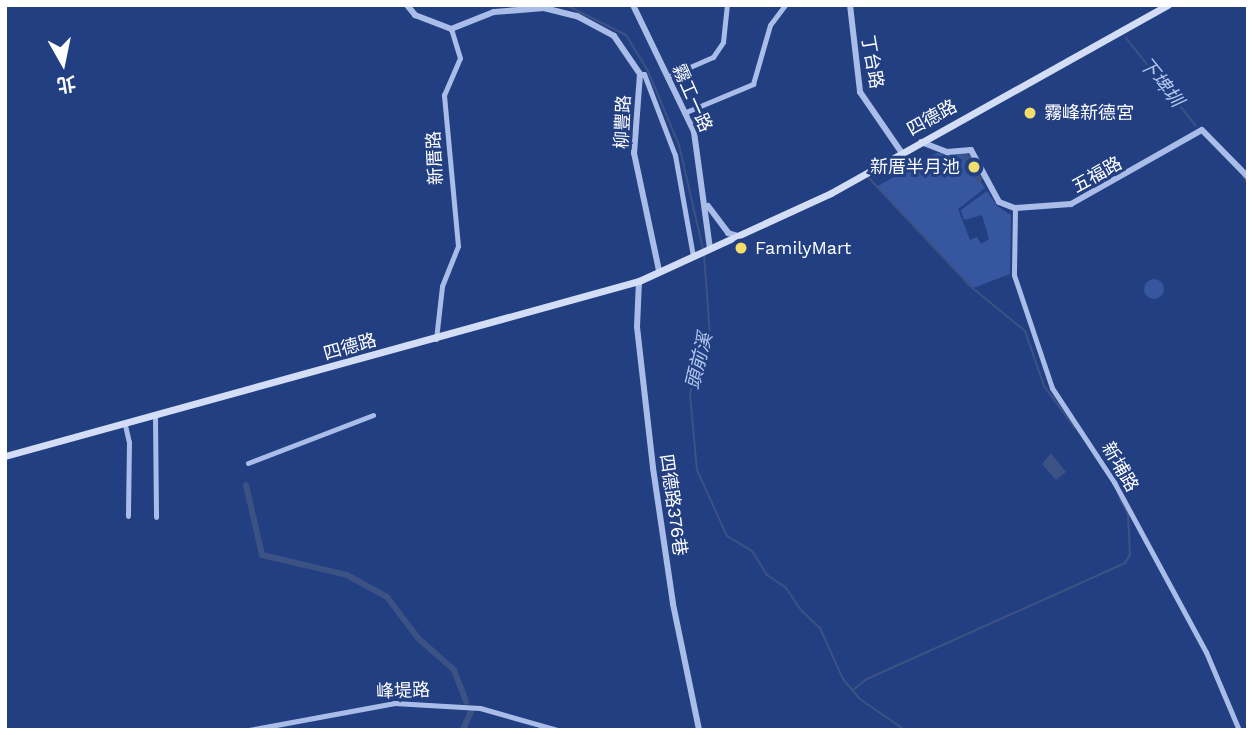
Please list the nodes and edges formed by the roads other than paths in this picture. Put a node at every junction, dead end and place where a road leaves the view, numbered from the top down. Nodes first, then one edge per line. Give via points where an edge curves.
1 (407, 5) edge
2 (573, 5) edge
3 (633, 5) edge
4 (727, 5) edge
5 (785, 5) edge
6 (849, 5) edge
7 (1168, 5) edge
8 (573, 15) junction
9 (451, 29) junction
10 (640, 74) junction
11 (667, 77) junction
12 (686, 112) junction
13 (921, 142) junction
14 (902, 153) junction
15 (1248, 177) edge
16 (706, 203) junction
17 (1015, 208) junction
18 (738, 236) junction
19 (709, 250) junction
20 (696, 255) junction
21 (659, 271) junction
22 (639, 281) junction
23 (436, 339) junction
24 (373, 415) dead end
25 (155, 417) junction
26 (125, 425) junction
27 (5, 456) edge
28 (248, 463) dead end
29 (128, 516) dead end
30 (156, 517) dead end
31 (249, 730) edge
32 (558, 730) edge
33 (699, 730) edge
34 (1240, 730) edge

1 - 9 street via 415,15
2 - 8 street
3 - 11 street, 霧工一路
4 - 11 street via 723,41 713,57
5 - 12 street via 770,25 753,84
6 - 14 street, 丁台路 via 860,92
7 - 13 main road, 四德路
8 - 9 street, 柳豐路 via 544,8 494,12
8 - 10 street, 柳豐路 via 614,36
9 - 23 street, 新厝路 via 460,58 443,95 458,246 442,286
10 - 20 street via 645,74 675,155
10 - 21 street, 柳豐路 via 634,153
11 - 12 street, 霧工一路
12 - 16 street, 霧工一路 via 700,153
13 - 14 main road, 四德路
13 - 17 street via 947,152 971,150 999,202
14 - 18 main road, 四德路
15 - 17 street, 五福路 via 1202,130 1074,203 1056,209
16 - 18 street via 729,233
16 - 19 street, 霧工一路
17 - 34 street, 新埔路 via 1014,275 1052,388 1114,482 1206,652
18 - 19 main road, 四德路
19 - 20 main road, 四德路
20 - 21 main road, 四德路
21 - 22 main road, 四德路
22 - 23 main road, 四德路
22 - 33 street, 四德路376巷 via 637,327 653,468 673,604
23 - 25 main road, 四德路
24 - 28 street
25 - 26 main road, 四德路
25 - 30 street
26 - 27 main road, 四德路
26 - 29 street
31 - 32 street, 峰堤路 via 394,703 480,708

